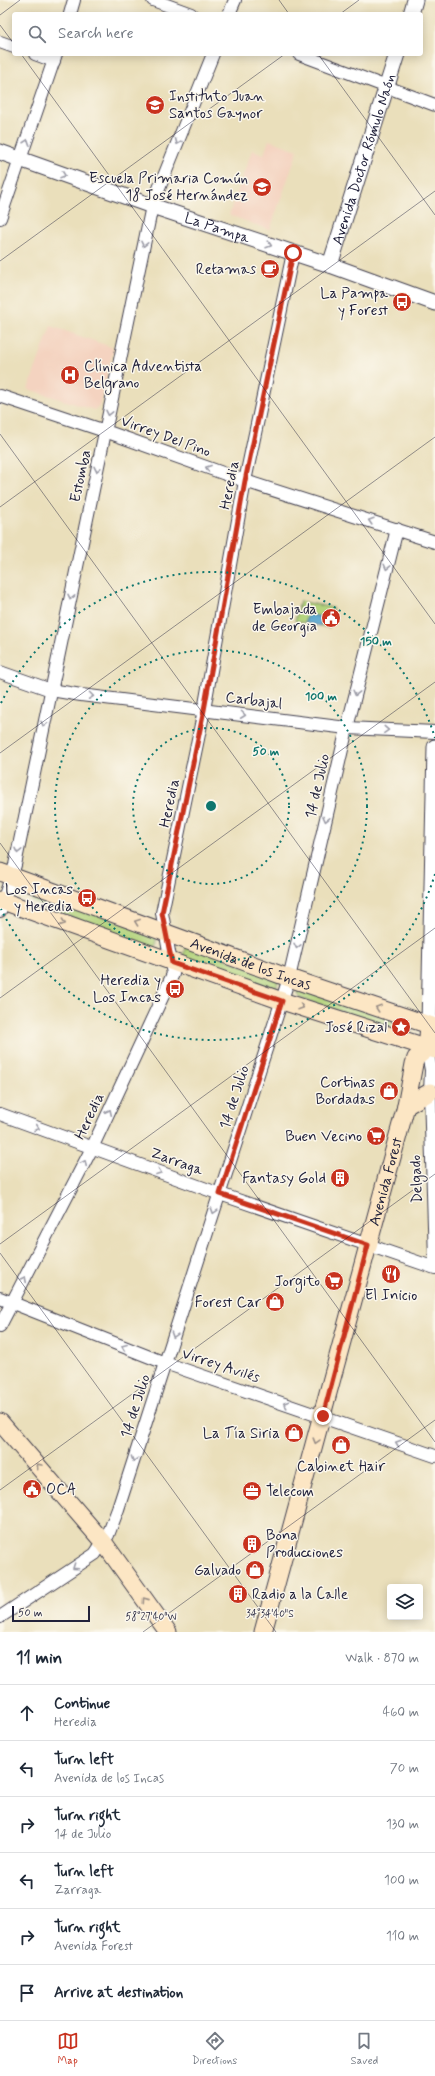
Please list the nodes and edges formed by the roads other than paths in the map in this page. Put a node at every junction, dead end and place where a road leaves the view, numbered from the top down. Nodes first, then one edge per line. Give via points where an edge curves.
1 (74, 0) edge
2 (153, 0) edge
3 (235, 0) edge
4 (415, 0) edge
5 (71, 12) edge
6 (186, 12) edge
7 (230, 12) edge
8 (411, 12) edge
9 (0, 42) edge
10 (12, 46) edge
11 (212, 56) edge
12 (304, 56) edge
13 (396, 56) edge
14 (55, 57) edge
15 (386, 87) junction
16 (435, 104) edge
17 (0, 152) edge
18 (21, 160) junction
19 (152, 206) junction
20 (0, 218) edge
21 (293, 253) junction
22 (330, 265) junction
23 (435, 303) edge
24 (0, 396) edge
25 (105, 431) junction
26 (245, 481) junction
27 (397, 529) junction
28 (435, 542) edge
29 (0, 672) edge
30 (51, 690) junction
31 (204, 710) junction
32 (347, 728) junction
33 (435, 732) edge
34 (435, 747) edge
35 (6, 874) edge
36 (1, 904) edge
37 (166, 932) junction
38 (172, 963) junction
39 (289, 978) junction
40 (282, 1001) junction
41 (432, 1026) edge
42 (431, 1049) edge
43 (430, 1092) junction
44 (406, 1106) junction
45 (0, 1114) edge
46 (92, 1148) junction
47 (220, 1194) junction
48 (368, 1245) junction
49 (435, 1260) edge
50 (435, 1268) edge
51 (0, 1298) edge
52 (12, 1303) junction
53 (0, 1326) edge
54 (165, 1363) junction
55 (323, 1416) junction
56 (0, 1422) edge
57 (435, 1456) edge
58 (104, 1543) junction
59 (0, 1617) edge
60 (168, 1632) edge
61 (263, 1632) edge

1 - 5 street
2 - 6 street
3 - 7 street
4 - 8 street
9 - 10 street
11 -> 19 street, Estomba
12 - 15 street
13 - 15 street, Avenida Doctor Rómulo Naón
18 -> 14 street
15 - 16 street
15 - 22 street, Avenida Doctor Rómulo Naón
17 - 18 street, La Pampa
18 -> 19 street, La Pampa
18 - 20 street
19 -> 21 street, La Pampa
19 -> 25 street, Estomba
21 - 22 street, La Pampa
21 - 26 street, Heredia
22 - 23 street, La Pampa
24 - 25 street, Virrey Del Pino
26 -> 25 street, Virrey Del Pino
25 -> 30 street, Estomba
27 -> 26 street, Virrey Del Pino
26 - 31 street, Heredia
27 - 28 street, Virrey Del Pino
27 -> 32 street, 14 de Julio
29 - 30 street, Carbajal
30 -> 31 street, Carbajal
30 -> 35 street, Estomba
31 -> 32 street, Carbajal
31 - 37 street, Heredia via 162,913
32 -> 33 street, Carbajal
32 -> 39 street, 14 de Julio
34 - 41 street
35 - 36 street, Estomba
37 -> 35 main road, Avenida de los Incas
36 -> 38 main road, Avenida de los Incas
37 - 38 street, Heredia
37 - 39 main road, Avenida de los Incas
38 - 40 main road, Avenida de los Incas
46 -> 38 street, Heredia via 173,974
39 - 40 street, 14 de Julio
41 -> 39 main road, Avenida de los Incas
40 -> 42 main road, Avenida de los Incas
40 - 47 street, 14 de Julio
41 - 42 main road
42 - 43 street, Delgado
42 - 44 main road, Avenida Forest via 416,1058
43 - 44 main road
43 - 49 street, Delgado
44 - 48 main road, Avenida Forest
45 -> 46 street, Zarraga
46 -> 47 street, Zarraga
52 -> 46 street, Heredia
47 - 48 street, Zarraga
47 -> 54 street, 14 de Julio
48 - 50 street, Zarraga
48 - 55 main road, Avenida Forest
51 - 52 street, Virrey Avilés
52 - 53 street, Heredia
54 -> 52 street, Virrey Avilés
55 -> 54 street, Virrey Avilés
54 -> 58 street, 14 de Julio via 118,1509
57 -> 55 street, Virrey Avilés
55 -> 61 main road, Avenida Forest
58 -> 56 main road
58 -> 59 street, 14 de Julio via 95,1554
60 -> 58 main road

